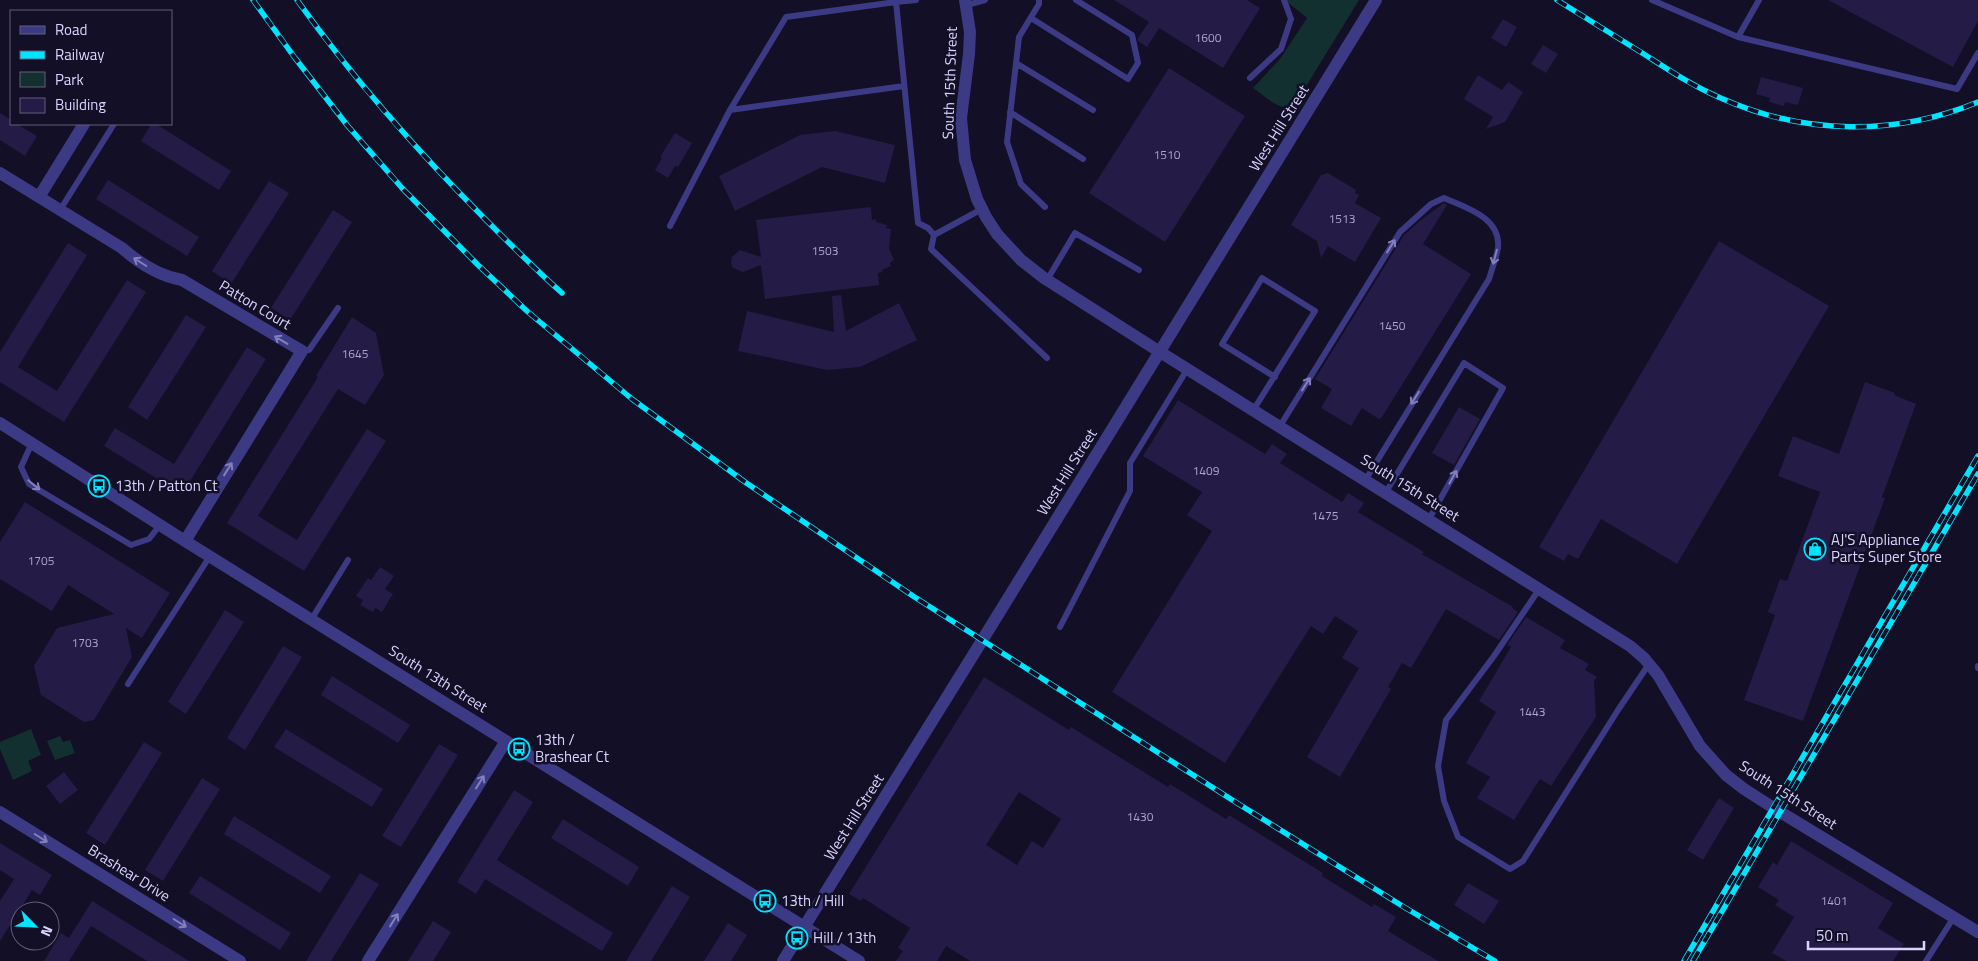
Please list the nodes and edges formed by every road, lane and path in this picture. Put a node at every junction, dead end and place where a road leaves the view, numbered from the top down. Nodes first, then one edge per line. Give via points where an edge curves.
1 (916, 0) edge
2 (985, 0) edge
3 (1039, 0) edge
4 (1076, 0) edge
5 (1284, 0) edge
6 (1376, 0) edge
7 (1652, 0) edge
8 (1759, 0) edge
9 (896, 2) junction
10 (966, 3) edge
11 (1030, 18) junction
12 (1738, 38) junction
13 (1978, 53) edge
14 (1016, 63) junction
15 (1250, 78) dead end
16 (904, 86) junction
17 (730, 110) junction
18 (1093, 110) dead end
19 (1010, 112) junction
20 (83, 125) edge
21 (113, 125) edge
22 (1084, 159) dead end
23 (0, 173) edge
24 (39, 197) junction
25 (1045, 207) dead end
26 (60, 210) junction
27 (982, 210) junction
28 (670, 226) dead end
29 (934, 235) junction
30 (1139, 270) dead end
31 (1047, 280) junction
32 (338, 308) dead end
33 (302, 351) junction
34 (1160, 352) junction
35 (1047, 358) dead end
36 (1188, 368) junction
37 (1275, 377) junction
38 (1254, 410) junction
39 (0, 423) edge
40 (1280, 426) junction
41 (32, 443) junction
42 (1366, 479) junction
43 (1386, 492) junction
44 (1429, 519) junction
45 (160, 525) junction
46 (185, 541) junction
47 (210, 556) junction
48 (348, 560) dead end
49 (1540, 588) junction
50 (311, 620) junction
51 (1060, 627) dead end
52 (1649, 664) junction
53 (128, 684) dead end
54 (506, 741) junction
55 (0, 812) edge
56 (1954, 917) junction
57 (804, 927) junction
58 (1978, 932) edge
59 (846, 957) edge
60 (240, 961) edge
61 (368, 961) edge
62 (783, 961) edge
63 (859, 961) edge
64 (1926, 961) edge

1 - 9 lane
2 - 10 lane
3 - 11 lane
4 - 11 lane via 1132,35 1138,63 1128,79
5 - 15 lane via 1291,19 1281,49
6 - 34 street, West Hill Street
7 - 12 lane
8 - 12 lane
9 - 16 lane
9 - 17 lane via 786,17
10 - 27 street, South 15th Street via 970,32 962,102 962,139 970,180
11 - 14 lane via 1019,37
12 - 13 lane via 1957,89
14 - 18 lane
14 - 19 lane
16 - 17 lane
16 - 29 lane via 918,222
17 - 28 lane
19 - 22 lane
19 - 25 lane via 1007,142 1021,184
20 - 24 street
21 - 26 lane
23 - 24 street, Patton Court
24 - 26 street, Patton Court
33 -> 26 street, Patton Court via 182,280 165,277
27 - 29 lane
27 - 31 street, South 15th Street via 1003,241
29 - 35 lane via 931,249
30 - 31 lane via 1075,234
31 - 34 street, South 15th Street
32 - 33 lane via 309,350
46 -> 33 street
34 - 36 street, South 15th Street
34 - 57 street, West Hill Street
36 - 38 street, South 15th Street
36 - 51 lane via 1130,463 1130,491
37 - 37 lane via 1315,311 1262,278 1222,344
37 - 38 lane
38 - 40 street, South 15th Street
39 - 41 street, South 13th Street
40 - 42 street, South 15th Street
40 -> 42 lane via 1400,232 1431,204 1444,198 1473,210 1496,230 1498,247 1489,279
41 - 45 street, South 13th Street
41 -> 45 lane via 21,466 29,484 131,544 149,540
42 - 43 street, South 15th Street
43 - 44 street, South 15th Street
44 -> 43 lane via 1503,388 1464,363
44 - 49 street, South 15th Street
45 - 46 street, South 13th Street
46 - 47 street, South 13th Street
47 - 50 street, South 13th Street
47 - 53 lane
48 - 50 lane
49 - 52 street, South 15th Street via 1630,646
49 - 52 lane via 1446,720 1438,766 1444,801 1458,837 1510,869 1523,862
50 - 54 street, South 13th Street
52 - 56 street, South 15th Street via 1700,746 1726,775 1780,812
54 - 57 street, South 13th Street
61 -> 54 street
55 -> 60 street, Brashear Drive
56 - 58 street, South 15th Street
56 - 64 lane
57 - 59 street, South 13th Street
57 - 62 street, West Hill Street
59 - 63 street, South 13th Street

